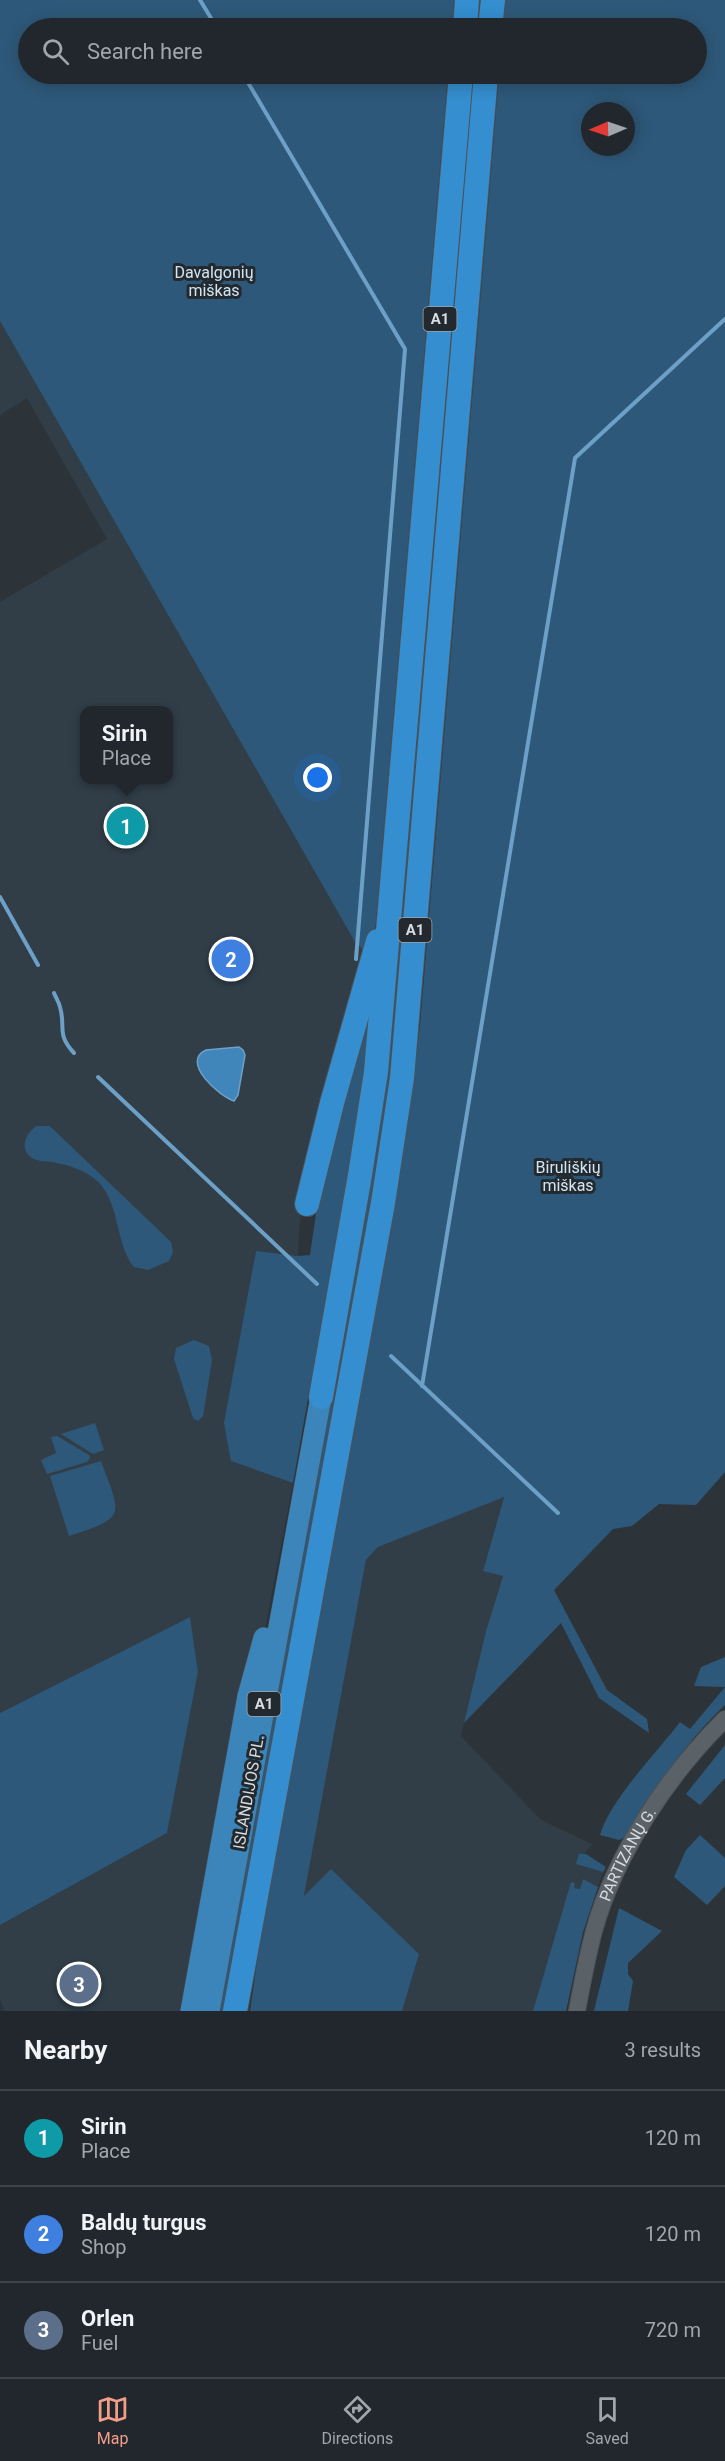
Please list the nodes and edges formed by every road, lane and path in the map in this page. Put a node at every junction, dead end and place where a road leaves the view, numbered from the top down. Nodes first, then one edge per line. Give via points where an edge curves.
1 (467, 0) edge
2 (493, 0) edge
3 (466, 18) edge
4 (491, 18) edge
5 (460, 84) edge
6 (485, 84) edge
7 (393, 886) junction
8 (307, 1204) dead end
9 (321, 1397) joint
10 (300, 1512) junction
11 (725, 1719) edge
12 (191, 2011) edge
13 (209, 2011) edge
14 (235, 2011) edge
15 (577, 2011) edge

1 - 3 highway
2 - 4 highway
5 - 7 highway, A1
6 - 14 highway, ISLANDIJOS PL. / A1 via 402,1077 383,1203
7 - 8 highway
7 - 9 highway, A1 via 376,1072
9 - 10 highway, ISLANDIJOS PL. / A1
10 - 12 highway via 248,1696
10 - 13 highway, ISLANDIJOS PL. / A1
11 - 15 street, PARTIZANŲ G. via 665,1789 618,1868 594,1930

